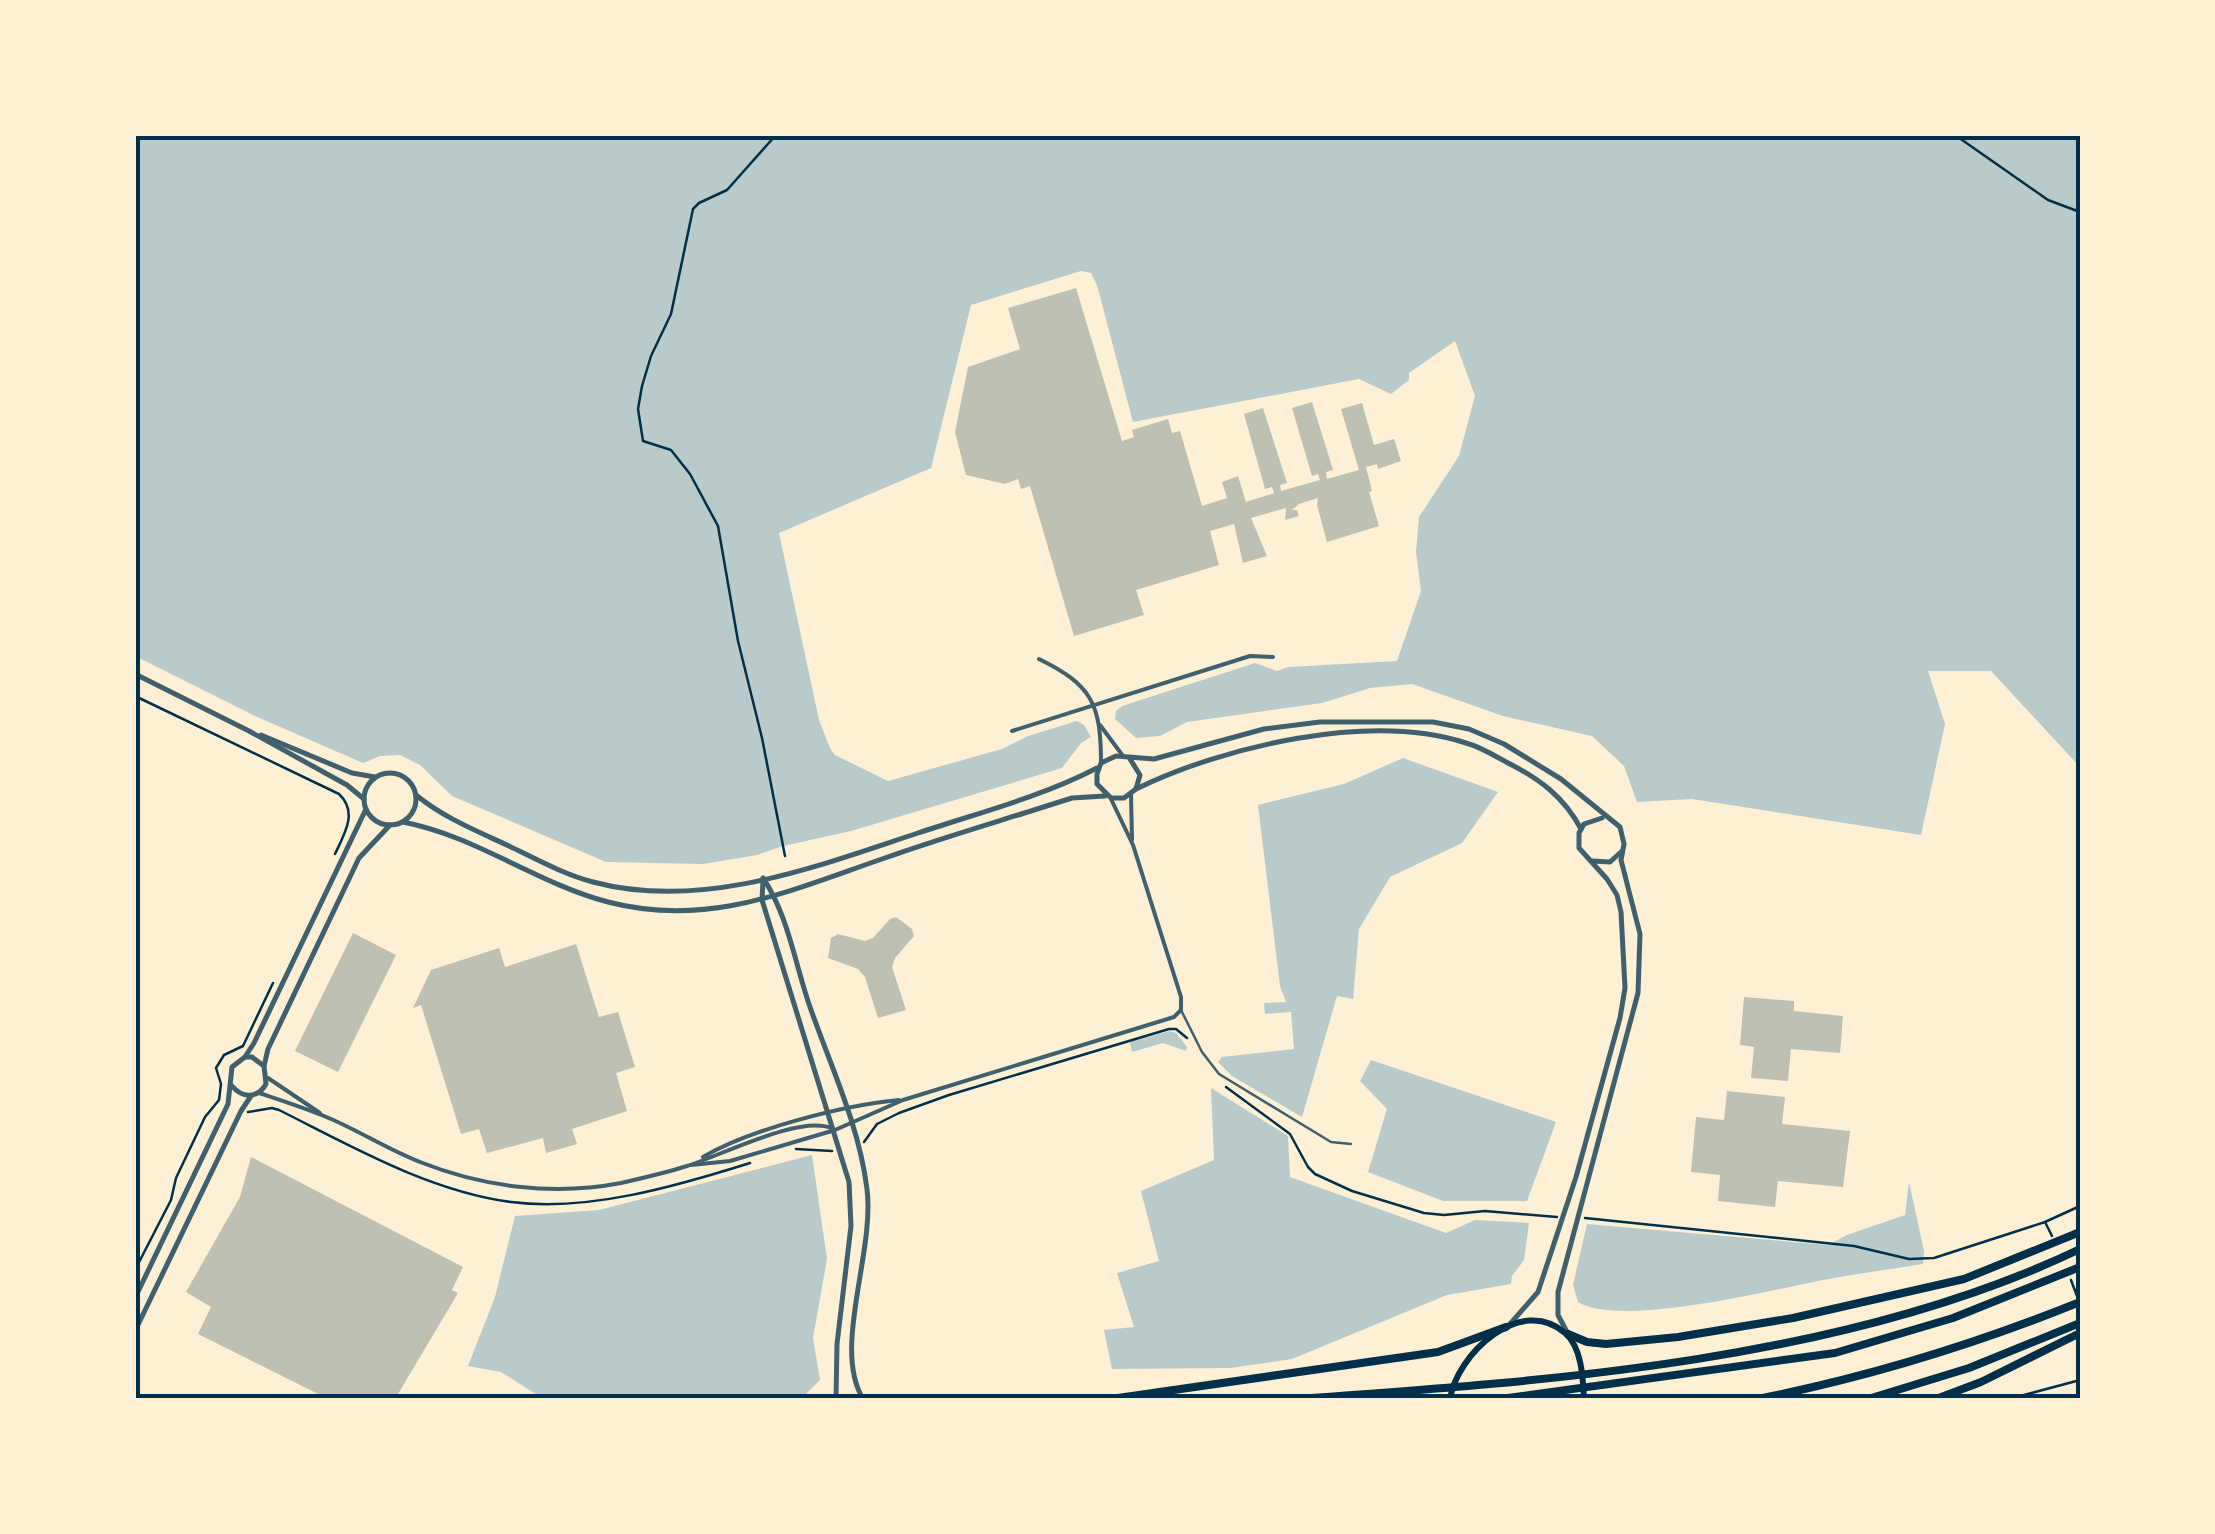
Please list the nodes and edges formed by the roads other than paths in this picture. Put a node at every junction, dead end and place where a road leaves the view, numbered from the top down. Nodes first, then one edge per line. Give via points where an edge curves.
1 (1273, 656) dead end
2 (1038, 659) dead end
3 (135, 674) edge
4 (1094, 707) junction
5 (1100, 725) junction
6 (249, 730) junction
7 (1012, 731) dead end
8 (1126, 758) junction
9 (1100, 765) junction
10 (375, 778) junction
11 (1134, 792) junction
12 (416, 796) junction
13 (1109, 797) junction
14 (364, 798) junction
15 (366, 809) junction
16 (1605, 818) junction
17 (403, 822) junction
18 (390, 826) junction
19 (1581, 829) junction
20 (1132, 845) junction
21 (1621, 852) junction
22 (1589, 860) junction
23 (763, 878) junction
24 (776, 896) junction
25 (762, 900) junction
26 (1180, 1010) junction
27 (245, 1058) junction
28 (264, 1066) junction
29 (268, 1078) junction
30 (232, 1086) junction
31 (259, 1092) junction
32 (251, 1096) junction
33 (903, 1100) junction
34 (848, 1107) junction
35 (830, 1112) junction
36 (329, 1118) junction
37 (852, 1124) junction
38 (835, 1130) junction
39 (1351, 1144) dead end
40 (691, 1165) junction
41 (2080, 1232) edge
42 (2080, 1249) edge
43 (2080, 1267) edge
44 (136, 1295) edge
45 (150, 1300) junction
46 (2080, 1302) edge
47 (2080, 1323) edge
48 (1506, 1327) junction
49 (135, 1331) edge
50 (1568, 1334) junction
51 (2080, 1334) edge
52 (836, 1399) edge
53 (863, 1399) edge
54 (1111, 1399) edge
55 (1300, 1399) edge
56 (1450, 1399) edge
57 (1500, 1399) edge
58 (1584, 1399) edge
59 (1758, 1399) edge
60 (1868, 1399) edge
61 (1936, 1399) edge

1 - 4 street via 1250,656
2 - 4 street via 1083,685
3 - 6 street
4 - 5 street
4 - 7 street
5 - 8 street
5 - 9 street
6 - 10 street
6 - 14 street
8 - 9 street via 1110,757
8 - 11 street via 1140,775
8 - 16 street via 1154,760 1264,729 1320,722 1433,722 1504,743
9 - 13 street via 1098,784
9 - 23 street via 1032,795
10 - 12 street via 400,775
10 - 14 street
11 - 13 street
11 - 19 street via 1171,772 1263,744 1317,735 1430,735 1468,743 1524,771 1551,788
11 - 20 street
12 - 17 street
12 - 23 street via 454,820 594,882 655,893
13 - 20 street
13 - 24 street via 1072,798
14 - 15 street
15 - 18 street
15 - 27 street
16 - 19 street
16 - 21 street via 1624,835
17 - 18 street
17 - 25 street via 462,838 623,906 697,911
18 - 28 street via 360,858
19 - 22 street via 1579,848
20 - 26 street
21 - 22 street via 1603,864
21 - 50 street via 1640,934 1638,993 1558,1292 1558,1315
22 - 48 street via 1617,894 1622,912 1620,1018 1538,1292
23 - 24 street
23 - 25 street
24 - 25 street
24 - 34 street
25 - 35 street
26 - 33 street via 1169,1020
26 - 39 lane via 1220,1074 1331,1142
27 - 28 street
27 - 30 street via 232,1067
28 - 29 street
29 - 31 street
29 - 36 street
30 - 32 street
30 - 44 street
31 - 32 street
31 - 36 street
32 - 45 street
33 - 34 street
33 - 37 street
34 - 35 street
34 - 37 street
35 - 38 street
35 - 40 street via 731,1142
36 - 40 street via 432,1166 518,1188 608,1186
37 - 38 street
37 - 53 street via 867,1189 868,1241 850,1358
38 - 40 street via 730,1161
38 - 40 street via 816,1124
38 - 52 street via 849,1182 851,1226
41 - 50 highway via 1964,1278 1793,1318 1606,1344
42 - 55 highway via 1924,1310 1783,1343 1597,1372
43 - 57 highway via 1953,1318 1835,1353
44 - 45 street
45 - 49 street
46 - 59 highway via 1960,1347
47 - 60 highway
48 - 50 main road via 1534,1320
48 - 54 highway via 1438,1352
48 - 56 main road via 1462,1367
50 - 58 main road via 1578,1353
51 - 61 highway

